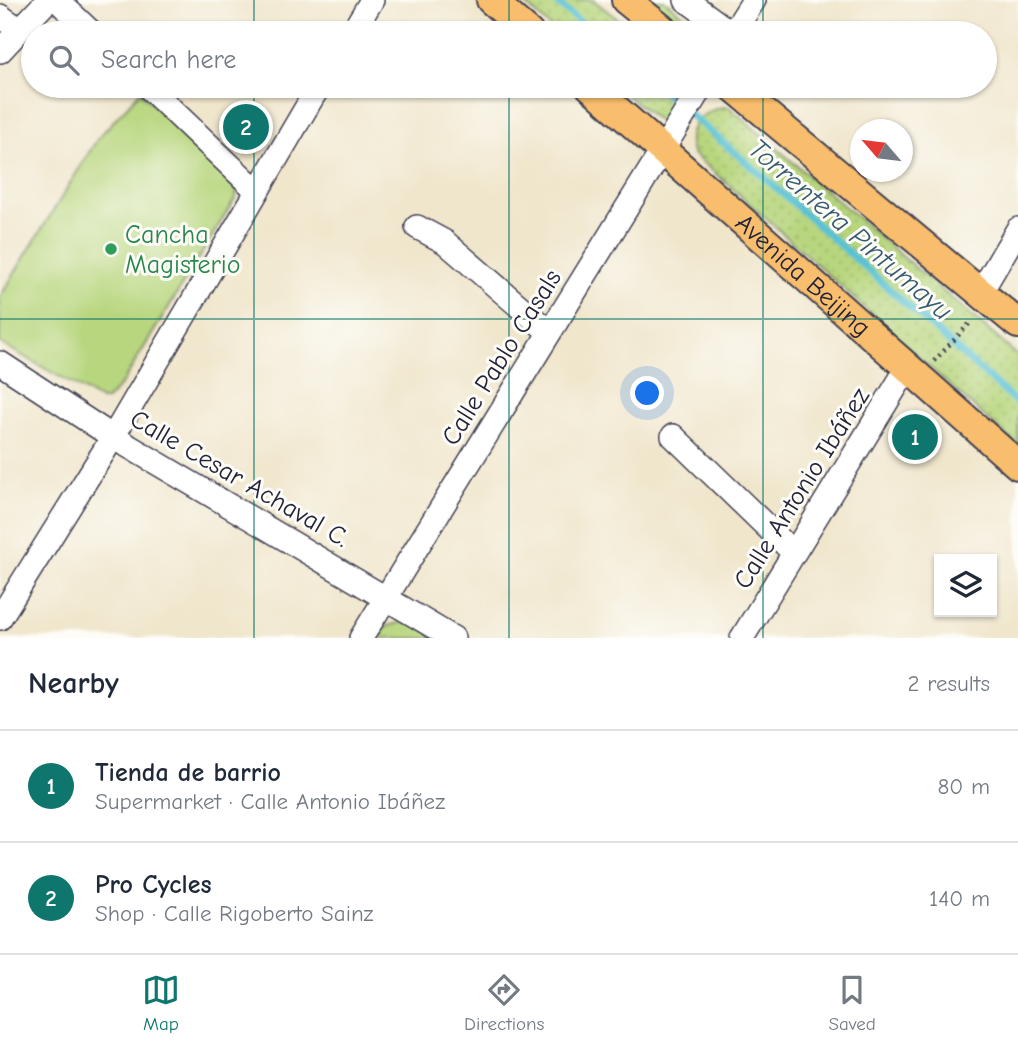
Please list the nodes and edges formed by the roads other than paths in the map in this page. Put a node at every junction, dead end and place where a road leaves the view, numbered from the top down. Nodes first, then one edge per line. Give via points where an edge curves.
1 (48, 0) edge
2 (57, 0) edge
3 (372, 0) edge
4 (491, 0) edge
5 (626, 0) edge
6 (686, 0) edge
7 (754, 0) edge
8 (0, 16) edge
9 (28, 21) edge
10 (79, 21) edge
11 (359, 21) edge
12 (515, 21) edge
13 (652, 21) edge
14 (715, 21) edge
15 (740, 21) edge
16 (19, 30) joint
17 (0, 51) edge
18 (160, 98) edge
19 (313, 98) edge
20 (604, 98) edge
21 (694, 98) edge
22 (747, 98) edge
23 (663, 149) junction
24 (256, 190) junction
25 (417, 227) dead end
26 (1018, 229) edge
27 (981, 292) junction
28 (1018, 324) edge
29 (550, 332) junction
30 (0, 363) edge
31 (908, 367) junction
32 (673, 436) dead end
33 (113, 437) junction
34 (1018, 465) edge
35 (794, 553) junction
36 (386, 596) junction
37 (0, 618) edge
38 (361, 638) edge
39 (453, 638) edge
40 (742, 638) edge

1 - 9 street
2 - 10 street
3 - 11 street
4 - 12 main road
5 - 13 main road
6 - 14 street
7 - 15 street
8 - 16 street
16 - 17 street
18 - 24 street
19 - 24 street
20 - 23 main road, Avenida Beijing
21 - 23 street, Calle Pablo Casals
22 - 27 main road
23 - 29 street, Calle Pablo Casals
23 - 31 main road, Avenida Beijing
24 - 33 street
25 - 29 street via 445,242
26 - 27 street
27 - 28 main road
29 - 36 street, Calle Pablo Casals
30 - 33 street, Calle Cesar Achaval C.
31 - 34 main road, Avenida Beijing
31 - 35 street, Calle Antonio Ibáñez
32 - 35 street
33 - 36 street, Calle Cesar Achaval C.
33 - 37 street
35 - 40 street, Calle Antonio Ibáñez
36 - 38 street, Calle Pablo Casals
36 - 39 street, Calle Cesar Achaval C.

